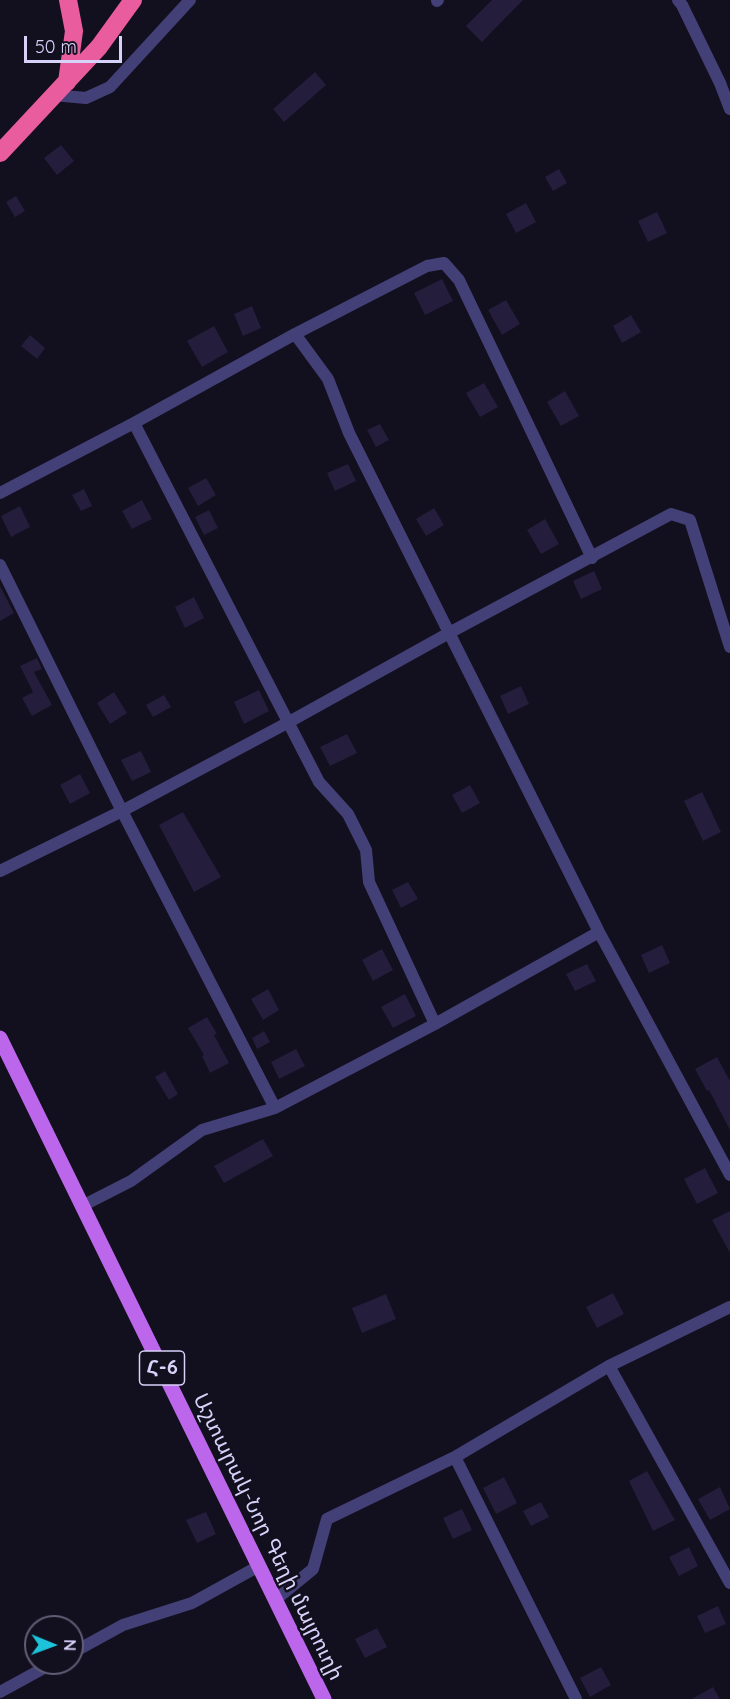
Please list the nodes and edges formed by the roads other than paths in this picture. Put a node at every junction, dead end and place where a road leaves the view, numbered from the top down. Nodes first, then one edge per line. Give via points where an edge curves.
1 (68, 0) edge
2 (133, 0) edge
3 (190, 0) edge
4 (678, 0) edge
5 (67, 82) junction
6 (53, 95) junction
7 (730, 109) edge
8 (29, 121) junction
9 (0, 131) edge
10 (0, 153) edge
11 (295, 334) junction
12 (134, 423) junction
13 (0, 493) edge
14 (592, 558) junction
15 (0, 565) edge
16 (449, 633) junction
17 (730, 647) edge
18 (289, 723) junction
19 (122, 811) junction
20 (0, 871) edge
21 (599, 932) junction
22 (435, 1024) junction
23 (0, 1038) edge
24 (275, 1108) junction
25 (730, 1175) edge
26 (82, 1206) junction
27 (730, 1307) edge
28 (609, 1366) junction
29 (454, 1457) junction
30 (259, 1566) junction
31 (730, 1583) edge
32 (275, 1600) junction
33 (84, 1646) edge
34 (31, 1675) edge
35 (0, 1692) edge
36 (324, 1699) edge
37 (576, 1699) edge

1 - 5 highway via 74,31
2 - 5 highway
3 - 6 street via 110,87 86,98
4 - 7 street
5 - 6 highway
6 - 8 highway
8 - 9 highway
8 - 10 highway
11 - 12 street
11 - 14 street via 427,266 444,263 459,280
11 - 16 street via 328,378 349,433
12 - 13 street
12 - 18 street
14 - 16 street
14 - 17 street via 671,514 690,520
15 - 19 street
16 - 18 street
16 - 21 street
18 - 19 street
18 - 22 street via 319,782 348,814 366,850 369,882
19 - 20 street
19 - 24 street
21 - 22 street
21 - 25 street
22 - 24 street
23 - 26 main road, Աշտարակ-Նոր Գեղի մայրուղի / Հ-6
24 - 26 street via 202,1130 131,1181
26 - 30 main road, Աշտարակ-Նոր Գեղի մայրուղի / Հ-6
27 - 28 street
28 - 29 street
28 - 31 street
29 - 32 street via 327,1519 313,1569
29 - 37 street
30 - 32 main road, Աշտարակ-Նոր Գեղի մայրուղի / Հ-6
30 - 33 street via 192,1603 123,1625
32 - 36 main road, Աշտարակ-Նոր Գեղի մայրուղի / Հ-6
34 - 35 street

